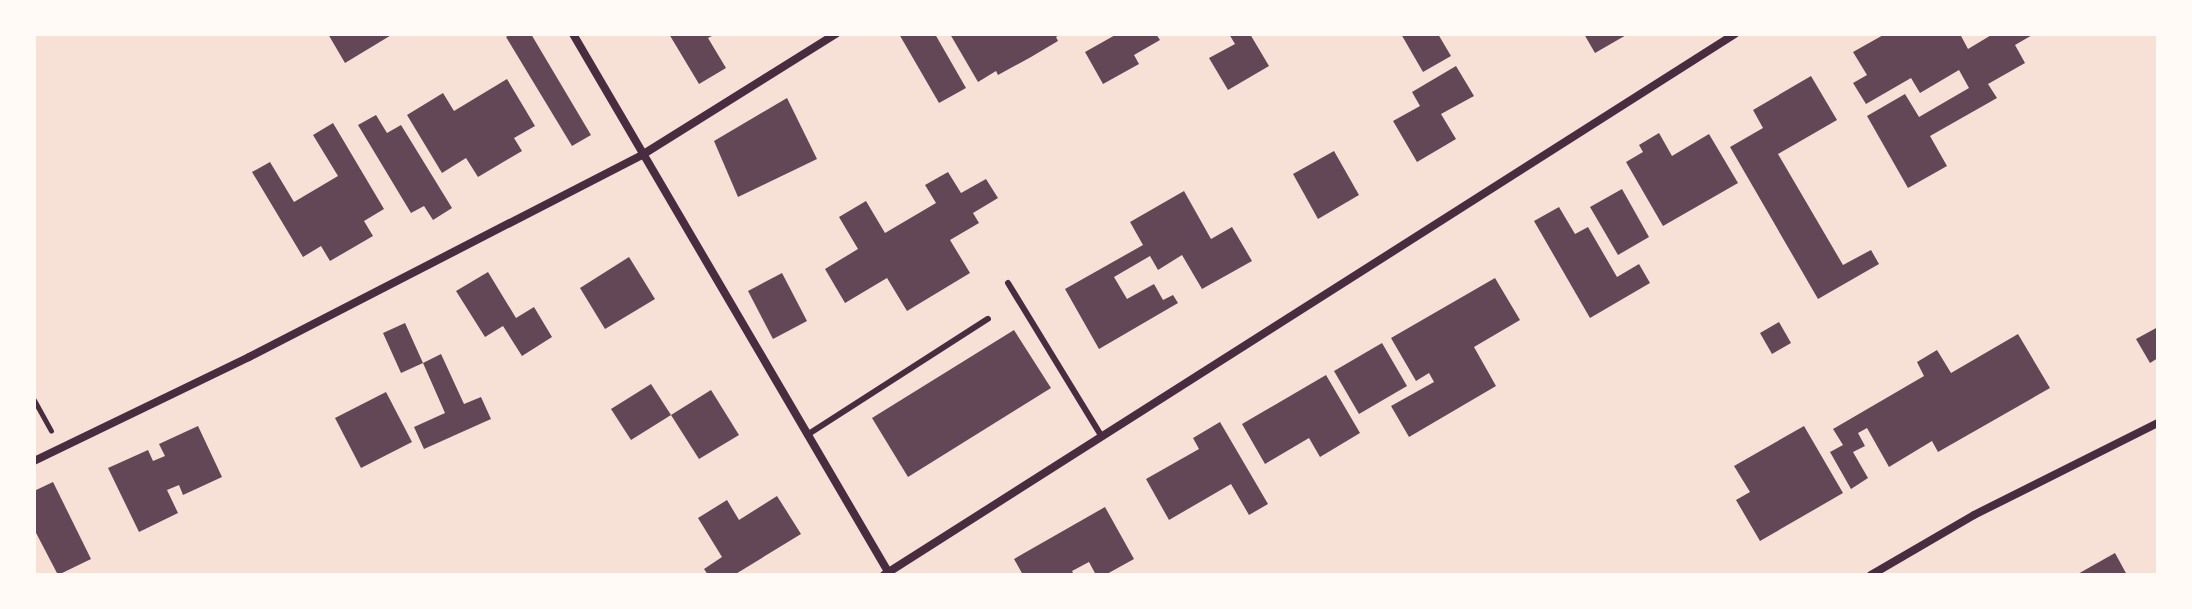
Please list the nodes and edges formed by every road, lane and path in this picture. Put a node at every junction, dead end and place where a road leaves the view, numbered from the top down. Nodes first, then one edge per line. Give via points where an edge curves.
1 (573, 34) edge
2 (836, 34) edge
3 (1735, 34) edge
4 (642, 155) junction
5 (1008, 283) dead end
6 (988, 319) dead end
7 (34, 400) edge
8 (2158, 423) edge
9 (807, 435) junction
10 (1102, 437) junction
11 (61, 450) junction
12 (34, 461) edge
13 (887, 574) edge
14 (1871, 575) edge

1 - 4 street
2 - 4 street
3 - 10 street
4 - 9 street
4 - 11 street
5 - 10 lane
6 - 9 lane
7 - 11 path
8 - 14 street via 1974,515
9 - 13 street
10 - 13 street
11 - 12 street

